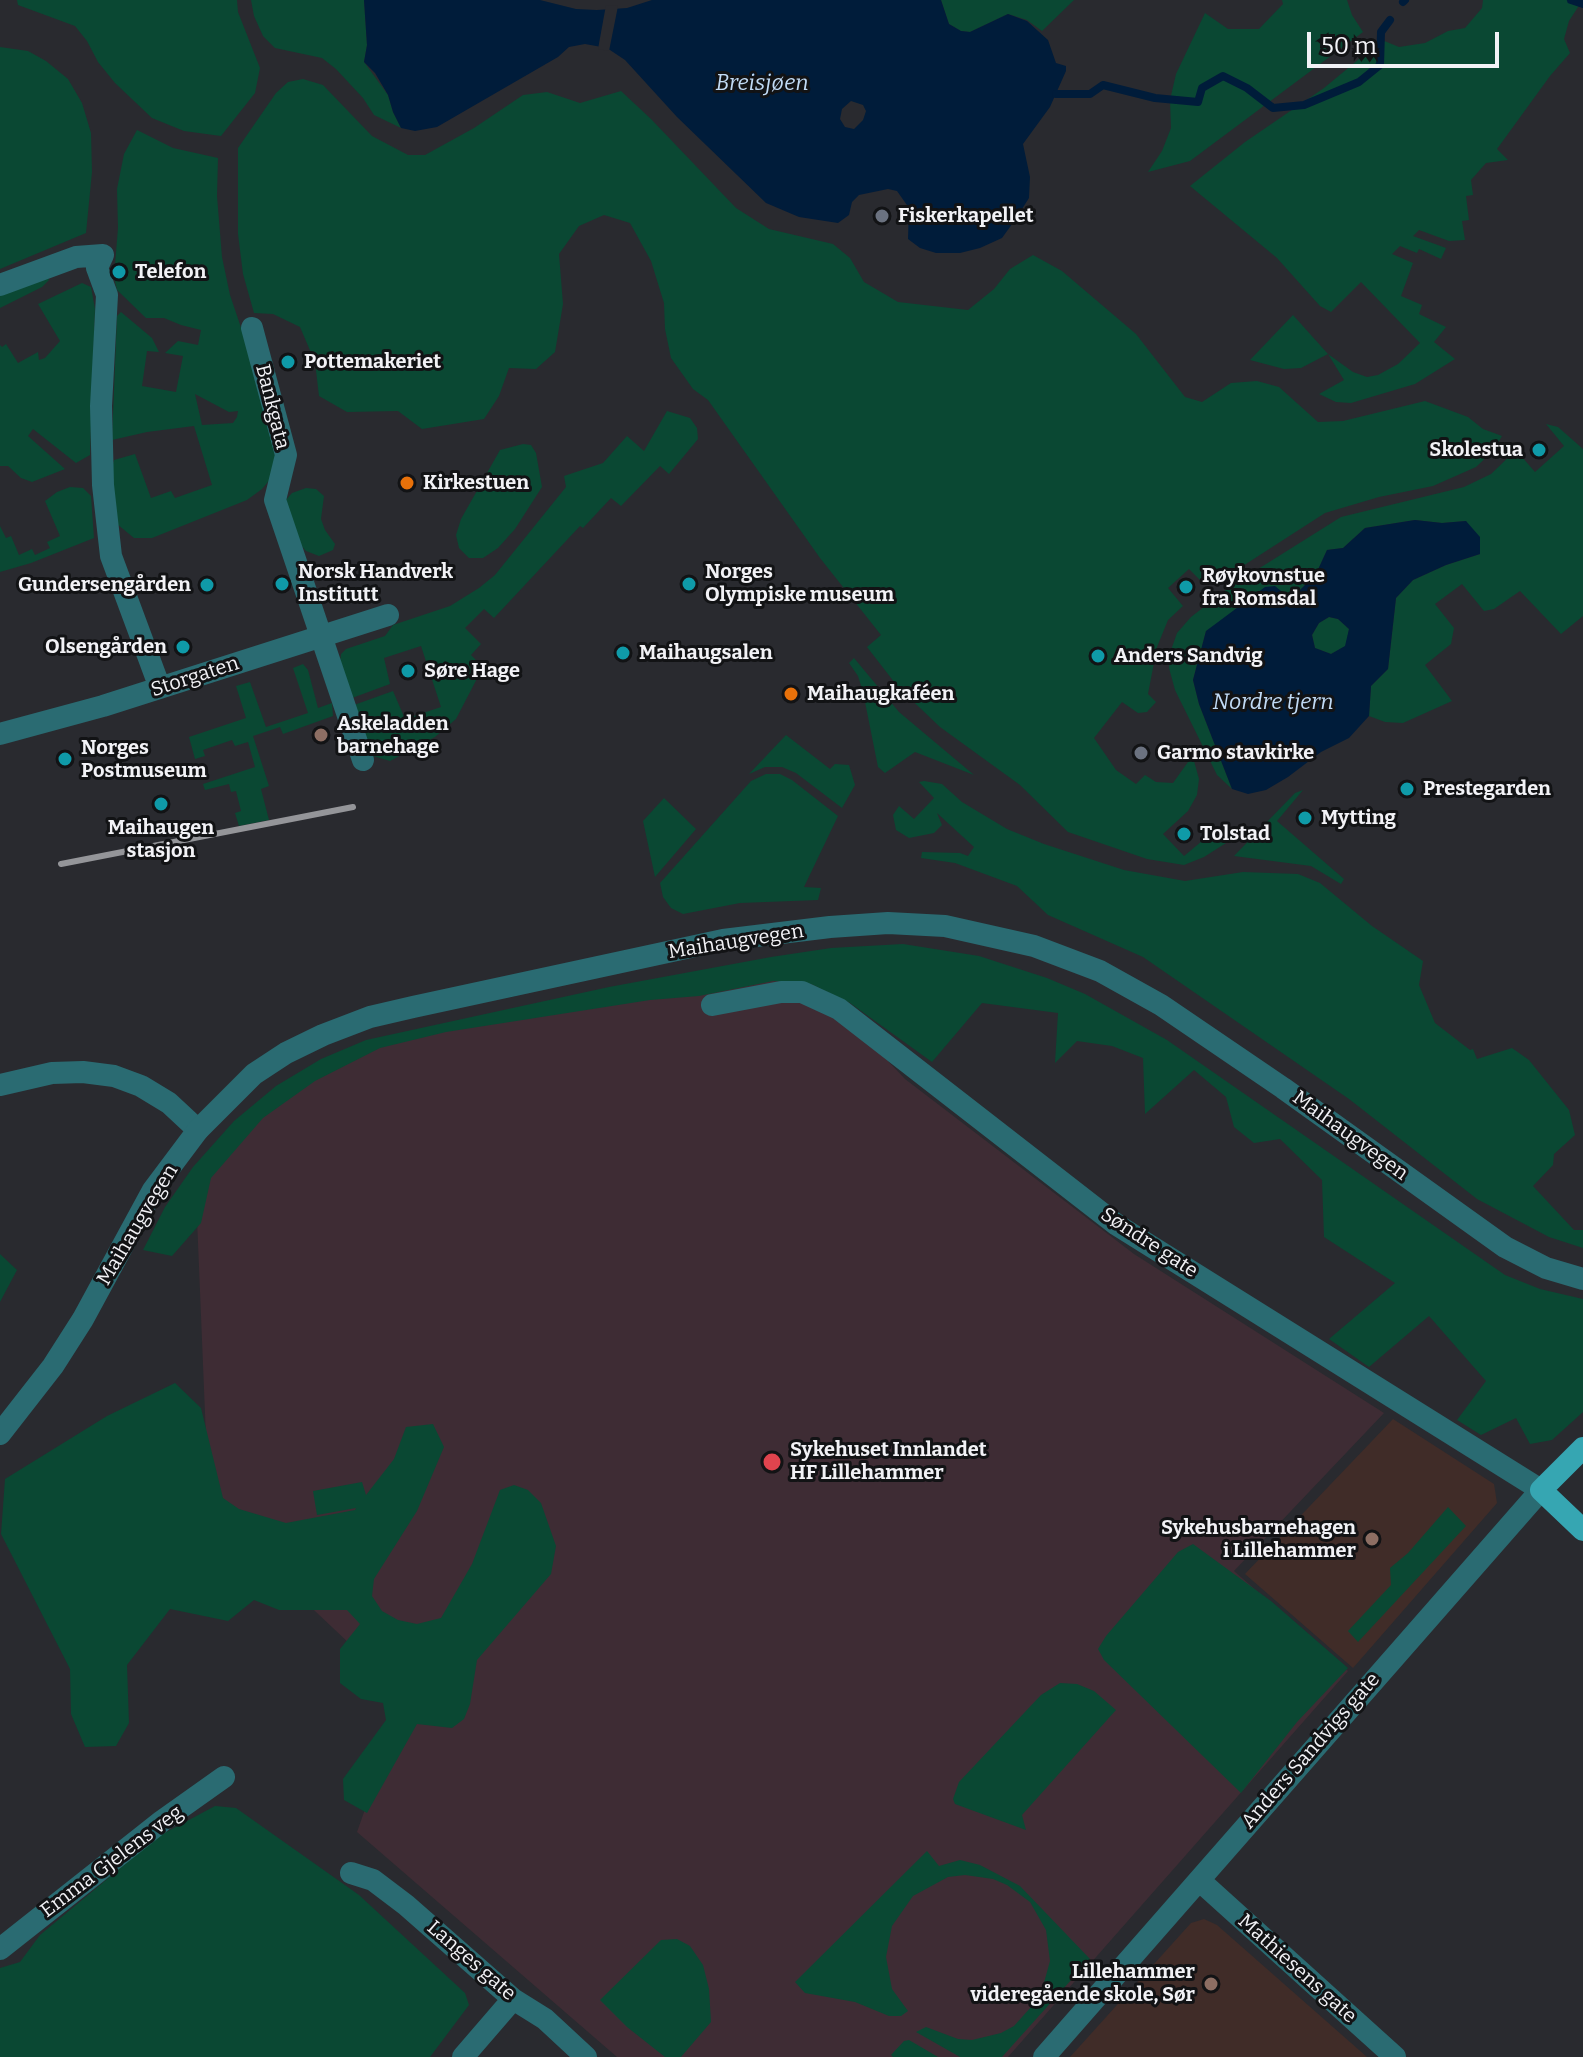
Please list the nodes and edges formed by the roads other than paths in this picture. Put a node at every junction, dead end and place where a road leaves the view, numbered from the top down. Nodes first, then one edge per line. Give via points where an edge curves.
1 (0, 285) edge
2 (252, 328) dead end
3 (388, 615) dead end
4 (321, 637) junction
5 (160, 688) junction
6 (0, 734) edge
7 (363, 760) dead end
8 (712, 1005) dead end
9 (0, 1085) edge
10 (198, 1130) junction
11 (1583, 1279) edge
12 (0, 1434) edge
13 (1583, 1448) edge
14 (1541, 1490) junction
15 (1583, 1530) edge
16 (224, 1777) dead end
17 (351, 1873) dead end
18 (1199, 1880) junction
19 (0, 1949) edge
20 (513, 1999) junction
21 (463, 2057) edge
22 (586, 2057) edge
23 (1044, 2057) edge
24 (1395, 2057) edge

1 - 5 street via 76,257 103,255 97,268 107,295 102,472 111,556
2 - 4 street, Bankgata via 286,455 275,500
3 - 4 street, Storgaten
4 - 5 street, Storgaten
4 - 7 street, Bankgata
5 - 6 street, Storgaten
8 - 14 street, Søndre gate via 802,992 839,1009 1117,1225
9 - 10 street via 52,1073 114,1076 169,1103
10 - 11 street, Maihaugvegen via 254,1074 286,1053 370,1017 723,940 888,923 945,926 1034,946 1100,971 1161,1005 1283,1088 1505,1247
10 - 12 street, Maihaugvegen via 153,1190 53,1366
13 - 14 main road, Anders Sandvigs gate
14 - 15 main road, Søndre gate
14 - 18 street, Anders Sandvigs gate
16 - 19 street, Emma Gjelens veg
17 - 20 street, Langes gate via 373,1880 406,1905
18 - 23 street, Anders Sandvigs gate
18 - 24 street, Mathiesens gate
20 - 21 street
20 - 22 street, Langes gate via 545,2019

